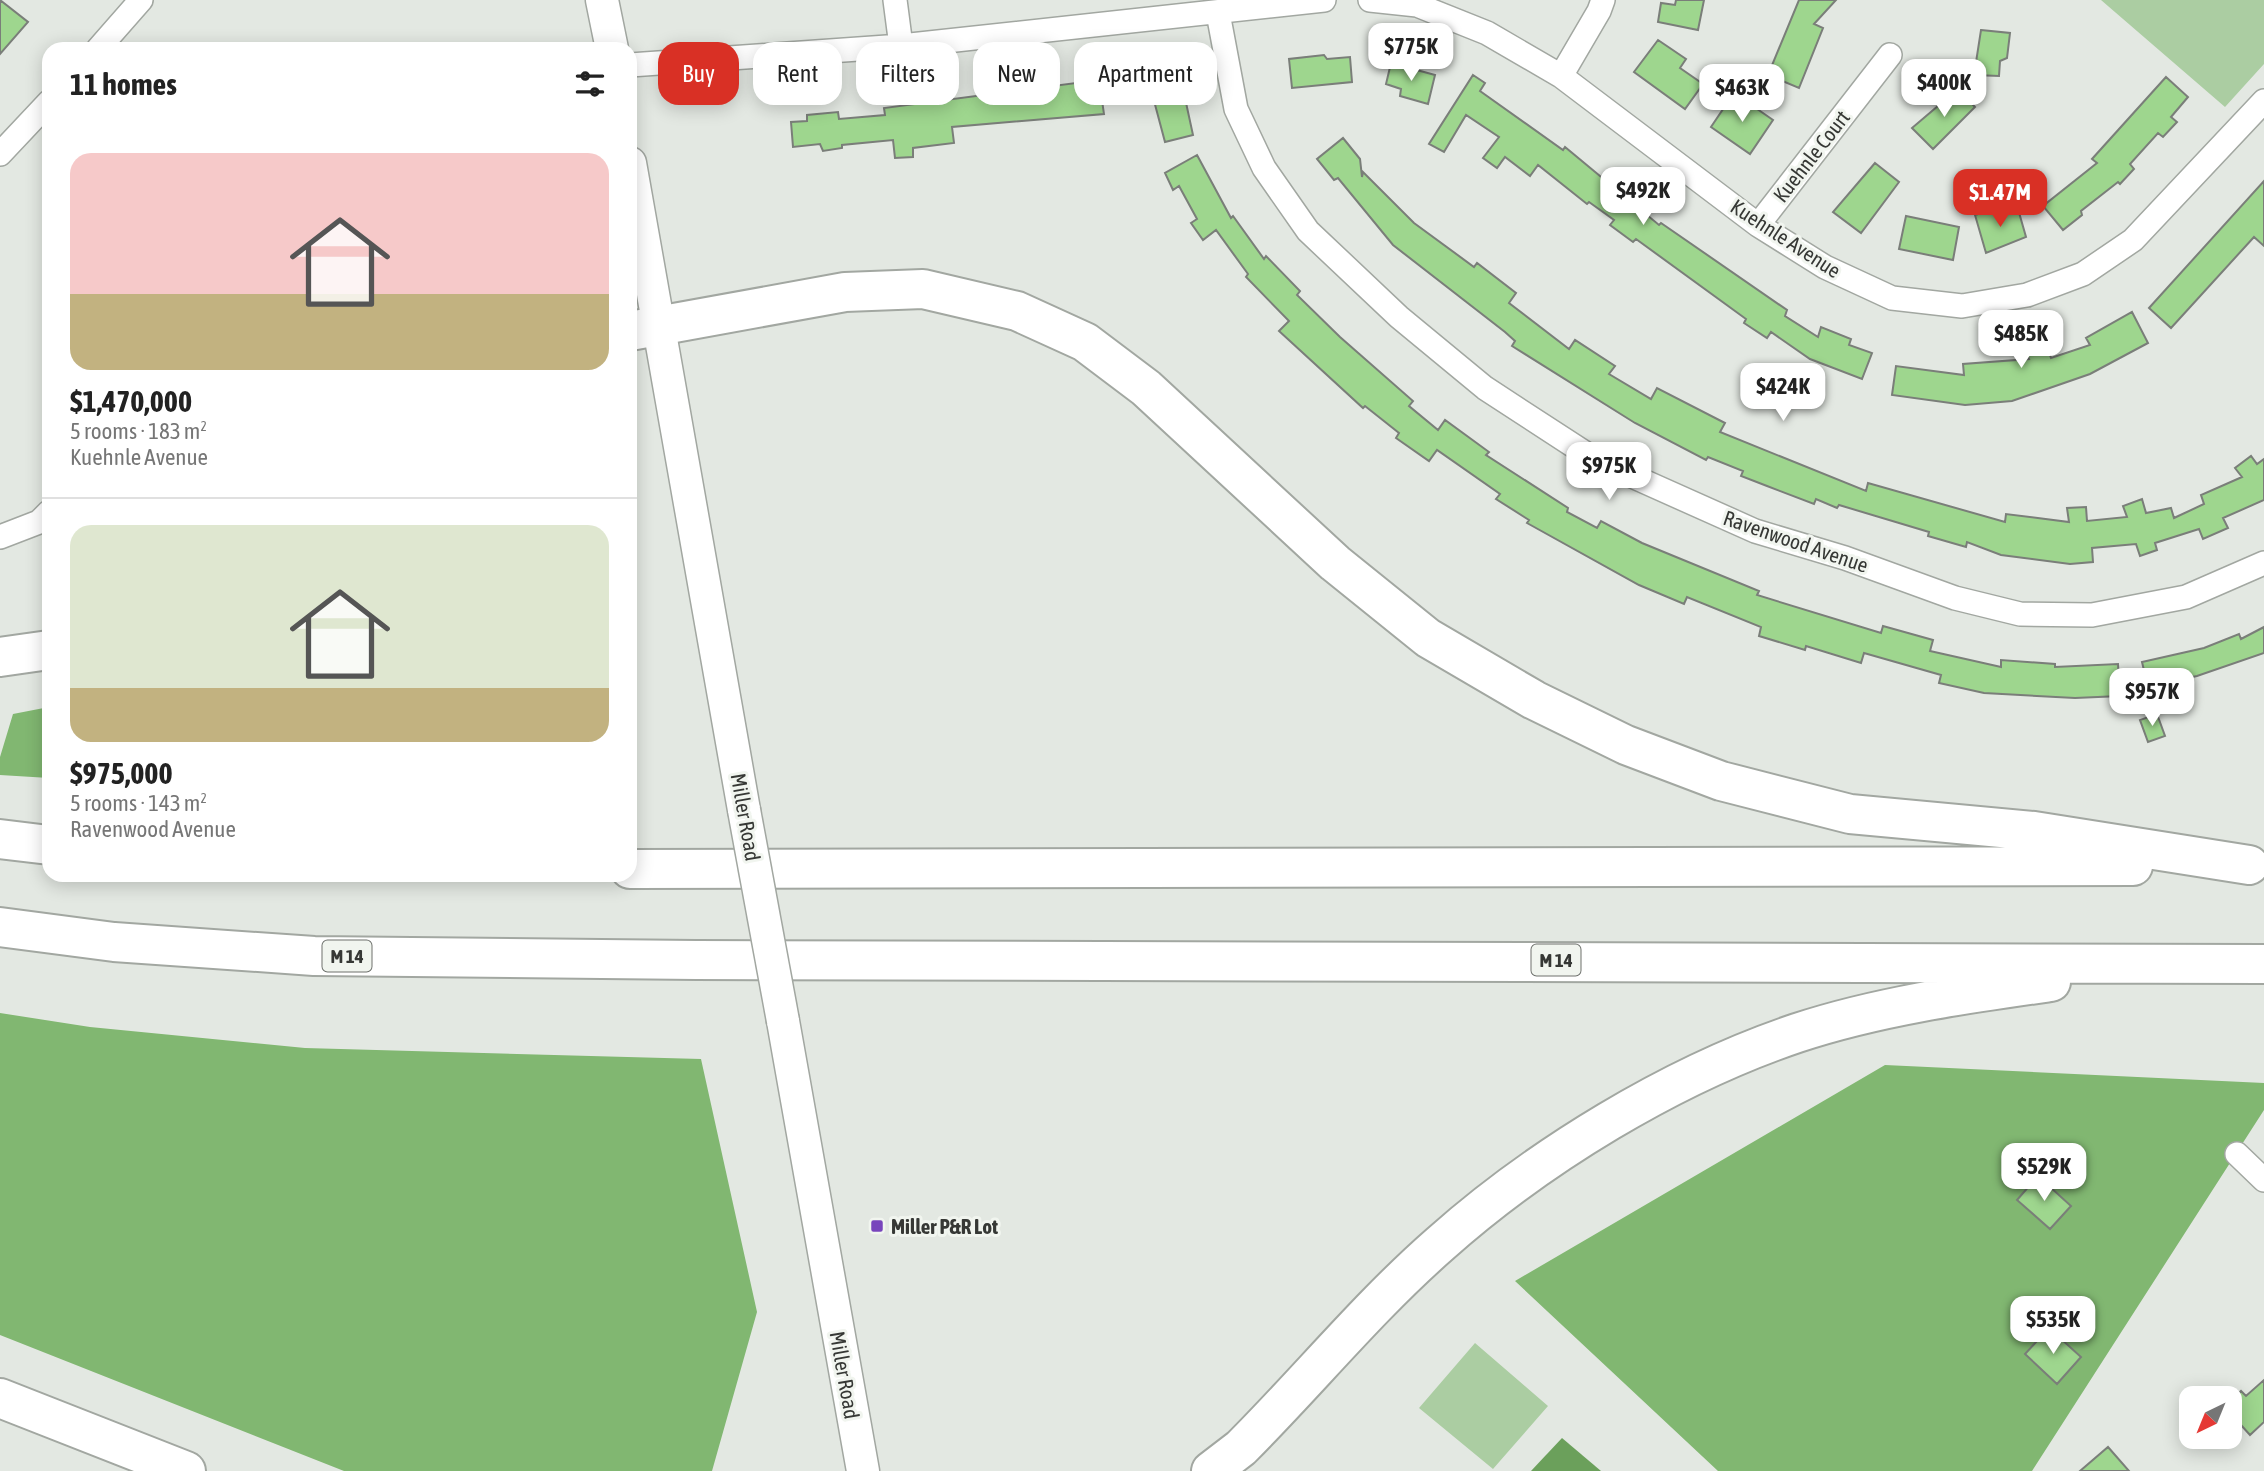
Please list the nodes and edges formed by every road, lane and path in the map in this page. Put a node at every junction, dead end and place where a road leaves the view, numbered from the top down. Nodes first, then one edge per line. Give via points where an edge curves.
1 (141, 0) edge
2 (602, 0) edge
3 (895, 0) edge
4 (1324, 0) edge
5 (1370, 0) edge
6 (1603, 0) edge
7 (1218, 13) junction
8 (104, 42) edge
9 (611, 42) edge
10 (900, 42) edge
11 (939, 42) edge
12 (856, 49) edge
13 (1890, 55) dead end
14 (637, 65) edge
15 (1561, 76) junction
16 (2264, 101) edge
17 (42, 109) edge
18 (0, 154) edge
19 (1758, 225) junction
20 (637, 246) edge
21 (644, 328) edge
22 (42, 519) edge
23 (0, 537) edge
24 (2264, 563) edge
25 (42, 651) edge
26 (0, 657) edge
27 (0, 839) edge
28 (42, 844) edge
29 (2257, 865) edge
30 (637, 869) edge
31 (0, 927) edge
32 (2170, 964) junction
33 (2264, 964) edge
34 (2237, 1154) dead end
35 (2264, 1180) edge
36 (0, 1398) edge
37 (186, 1471) edge
38 (863, 1471) edge
39 (1211, 1471) edge

1 - 8 street
2 - 9 main road
3 - 10 street
4 - 7 street
5 - 15 street, Kuehnle Avenue via 1417,5 1488,33
6 - 15 street
7 - 11 street
7 - 24 street, Ravenwood Avenue via 1236,109 1264,168 1308,231 1399,317 1485,388 1594,459 1755,531 1955,598 2020,614 2092,615 2186,597
12 - 14 street
13 - 19 street, Kuehnle Court
15 - 19 street, Kuehnle Avenue
16 - 19 street, Kuehnle Avenue via 2133,240 2082,275 2027,295 1962,306 1892,298 1825,267
17 - 18 street
20 - 21 main road, Miller Road
21 - 29 highway via 845,292 923,289 1017,310 1085,342 1146,388 1335,563 1428,638 1534,700 1626,746 1721,781 1850,814 2034,831
21 - 38 main road, Miller Road, bridge via 744,810
22 - 23 street
25 - 26 highway
27 - 28 highway
29 - 30 highway
31 - 32 highway, M 14 via 114,943 314,956
32 - 33 highway, M 14
32 - 39 highway via 1954,996 1796,1033 1712,1068 1614,1118 1518,1183 1440,1244 1241,1448
34 - 35 street
36 - 37 highway

